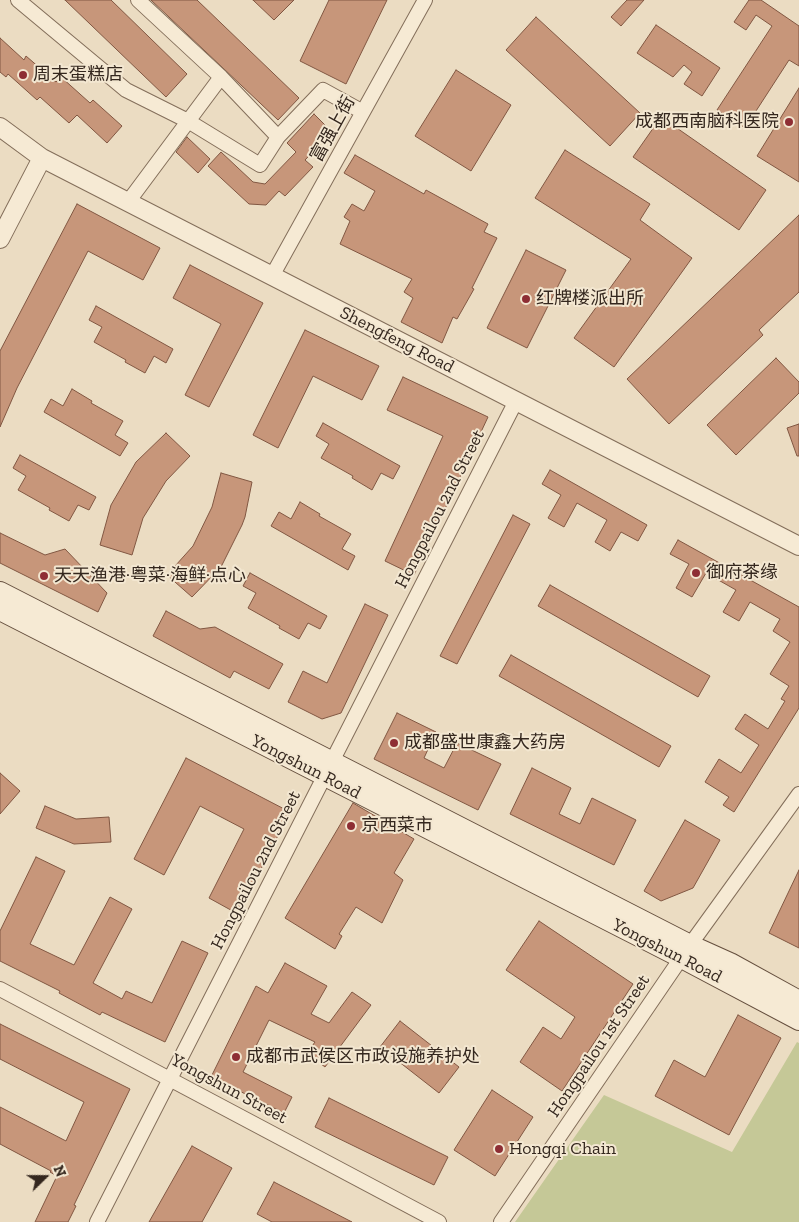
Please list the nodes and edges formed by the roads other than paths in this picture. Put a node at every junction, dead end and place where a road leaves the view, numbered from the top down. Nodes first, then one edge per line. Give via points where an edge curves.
1 (18, 0) edge
2 (138, 0) edge
3 (426, 0) edge
4 (220, 77) junction
5 (364, 112) junction
6 (188, 121) junction
7 (0, 127) edge
8 (278, 137) junction
9 (42, 158) junction
10 (128, 202) junction
11 (0, 239) edge
12 (272, 276) junction
13 (516, 401) junction
14 (799, 546) edge
15 (0, 592) edge
16 (0, 610) edge
17 (328, 769) junction
18 (799, 794) edge
19 (686, 951) junction
20 (0, 989) edge
21 (799, 1001) edge
22 (799, 1020) edge
23 (170, 1079) junction
24 (97, 1222) edge
25 (440, 1222) edge
26 (501, 1222) edge

1 - 6 street via 126,90
2 - 4 street
3 - 5 street, 富强上街
4 - 6 street
4 - 8 street
5 - 8 street via 323,90
5 - 12 street, 富强上街
6 - 8 street via 260,165
6 - 10 street
7 - 9 street, Shengfeng Road
9 - 10 street, Shengfeng Road
9 - 11 street
10 - 12 street, Shengfeng Road
12 - 13 street, Shengfeng Road
13 - 14 street, Shengfeng Road
13 - 17 street, Hongpailou 2nd Street
15 - 17 main road
16 - 17 main road, Yongshun Road
17 - 19 main road, Yongshun Road
17 - 23 street, Hongpailou 2nd Street
18 - 19 street, Hongpailou 1st Street
19 - 21 main road via 730,963
19 - 22 main road, Yongshun Road
19 - 26 street, Hongpailou 1st Street
20 - 23 street, Yongshun Street
23 - 24 street, Hongpailou 2nd Street
23 - 25 street, Yongshun Street

